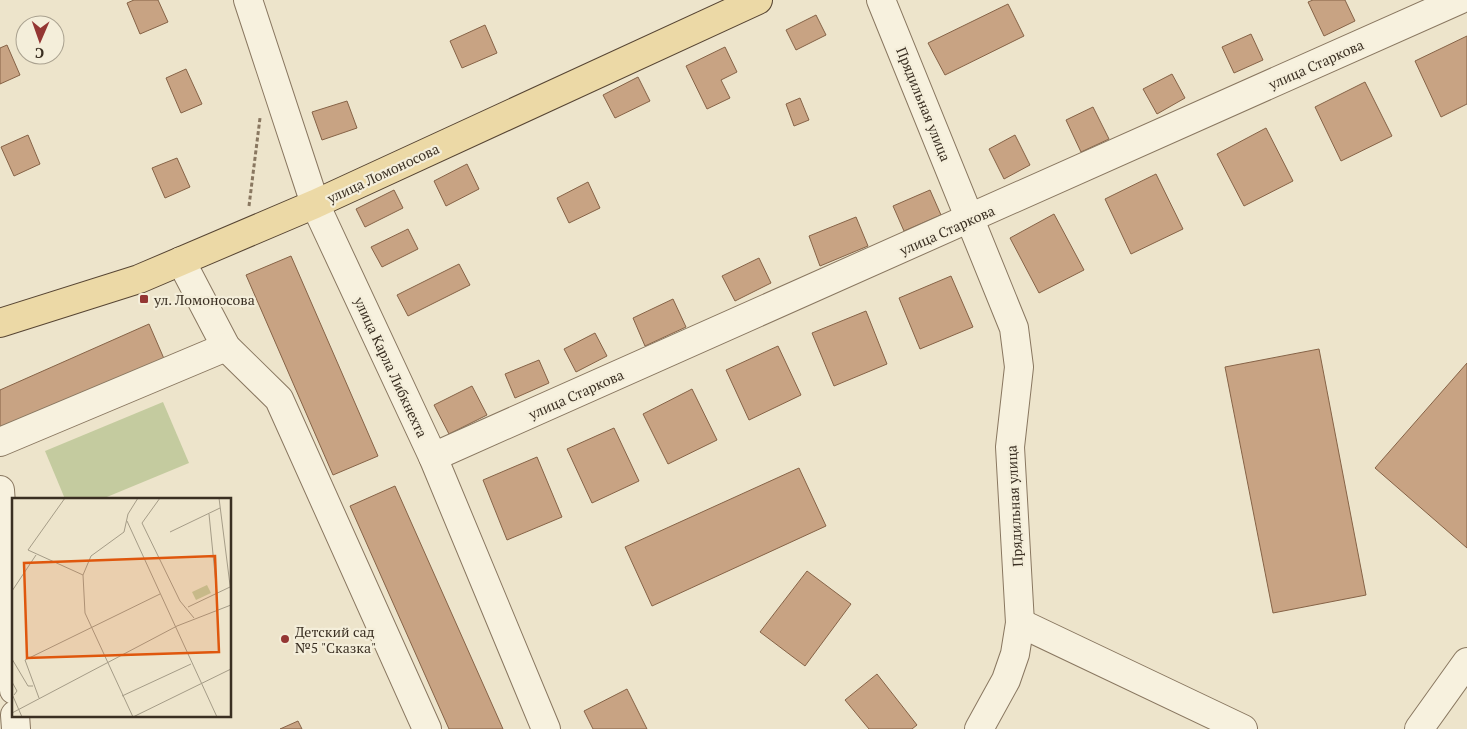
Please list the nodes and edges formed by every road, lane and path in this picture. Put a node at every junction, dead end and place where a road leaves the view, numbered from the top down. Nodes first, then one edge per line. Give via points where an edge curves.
1 (248, 0) edge
2 (758, 0) edge
3 (881, 0) edge
4 (1459, 0) edge
5 (260, 116) dead end
6 (315, 204) junction
7 (970, 219) junction
8 (245, 234) junction
9 (181, 261) junction
10 (0, 324) edge
11 (226, 347) junction
12 (0, 442) edge
13 (434, 457) junction
14 (0, 490) edge
15 (1020, 624) junction
16 (12, 661) edge
17 (1467, 662) edge
18 (16, 716) edge
19 (16, 729) edge
20 (427, 729) edge
21 (546, 729) edge
22 (979, 729) edge
23 (1243, 729) edge
24 (1419, 729) edge

1 - 6 street, улица Карла Либкнехта
2 - 6 main road, улица Ломоносова
3 - 7 street, Прядильная улица
4 - 7 street, улица Старкова
5 - 8 path
6 - 8 main road, улица Ломоносова
6 - 13 street, улица Карла Либкнехта
7 - 13 street, улица Старкова
7 - 15 street, Прядильная улица via 1014,328 1019,367 1010,446
8 - 9 main road, улица Ломоносова
9 - 10 main road, улица Ломоносова via 139,279
9 - 11 street
11 - 12 street
11 - 20 street via 279,399
13 - 21 street, улица Карла Либкнехта
14 - 16 street
15 - 22 street, Прядильная улица via 1006,680
15 - 23 street
17 - 24 street
18 - 19 street

